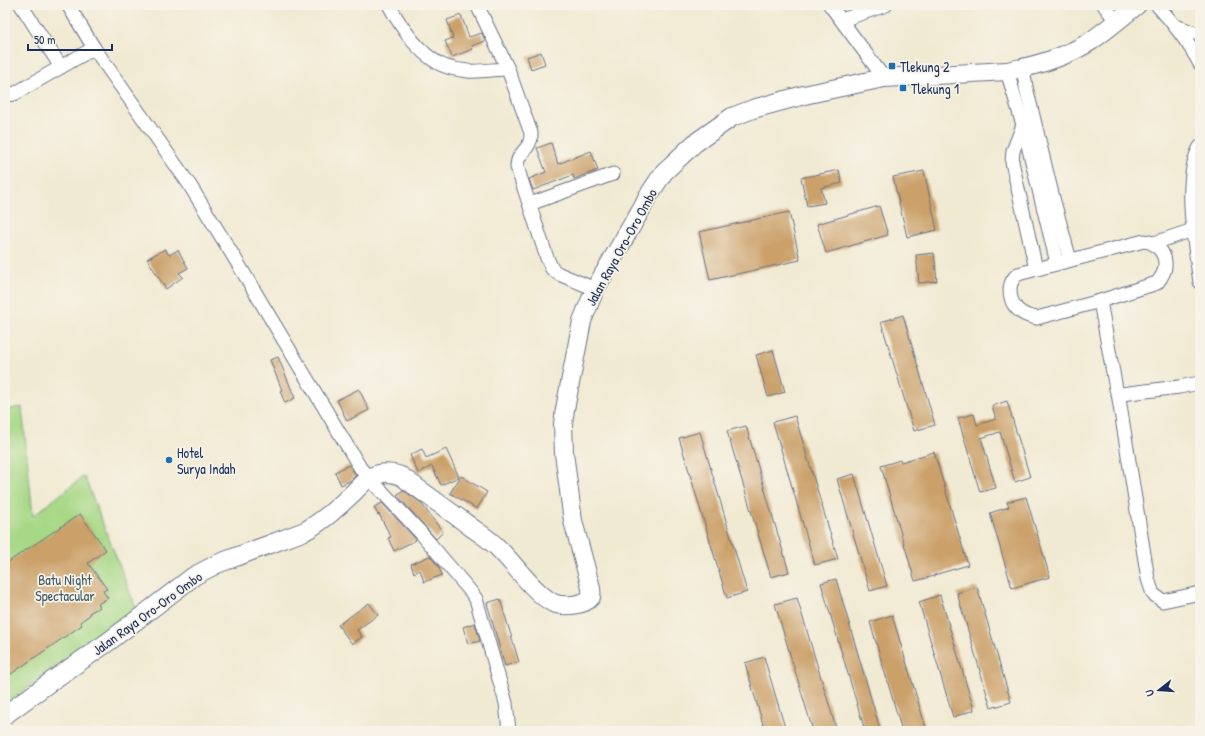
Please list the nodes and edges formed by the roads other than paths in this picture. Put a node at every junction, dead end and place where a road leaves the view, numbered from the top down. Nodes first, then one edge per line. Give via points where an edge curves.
1 (21, 5) edge
2 (68, 5) edge
3 (389, 5) edge
4 (477, 5) edge
5 (830, 5) edge
6 (886, 5) edge
7 (1104, 5) edge
8 (1137, 5) edge
9 (1157, 5) edge
10 (842, 20) junction
11 (1116, 21) junction
12 (1176, 26) junction
13 (1200, 35) edge
14 (94, 48) junction
15 (1200, 64) edge
16 (61, 67) junction
17 (508, 69) junction
18 (1015, 69) junction
19 (884, 78) junction
20 (5, 96) edge
21 (1022, 125) junction
22 (1200, 147) edge
23 (613, 174) dead end
24 (530, 204) junction
25 (1193, 230) junction
26 (1154, 243) junction
27 (1070, 260) junction
28 (1057, 263) junction
29 (1036, 269) junction
30 (1200, 282) edge
31 (595, 289) junction
32 (1100, 301) junction
33 (1200, 383) edge
34 (1118, 393) junction
35 (369, 478) junction
36 (1200, 592) edge
37 (5, 716) edge
38 (509, 731) edge

1 - 16 street
2 - 14 street
3 - 17 street via 400,25 418,47 439,64 469,71
4 - 17 street
5 - 10 street
6 - 10 street
7 - 11 street
8 - 11 main road, Jalan Raya Oro-Oro Ombo
9 - 12 street
10 - 19 street
11 - 18 main road, Jalan Raya Oro-Oro Ombo via 1079,47 1054,59
12 - 13 street
12 - 15 street
14 - 16 street
14 - 35 street via 189,184 361,470
16 - 20 street via 14,94
17 - 24 street via 532,139 517,161
18 - 19 main road, Jalan Raya Oro-Oro Ombo
18 - 21 street
18 - 27 street via 1026,87
19 - 31 main road, Jalan Raya Oro-Oro Ombo via 753,109 732,117 695,143 664,172
21 - 28 street
21 - 29 street via 1012,162
22 - 25 street via 1193,167 1191,189
23 - 24 street
24 - 31 street via 552,269
25 - 26 street
25 - 30 street
26 - 27 street via 1144,241
26 - 32 street via 1165,260 1163,274 1157,283
27 - 28 street
28 - 29 street
29 - 32 street via 1018,274 1010,288 1013,305 1024,315 1038,318
31 - 35 main road, Jalan Raya Oro-Oro Ombo via 582,321 563,424 573,521 591,588 590,597 572,605 555,604 540,593 490,541 401,476 387,472
32 - 34 street
33 - 34 street
34 - 36 street via 1148,579 1153,594 1163,601
35 - 37 main road, Jalan Raya Oro-Oro Ombo via 314,526 217,564 194,576
35 - 38 street via 420,532 476,600 506,703

